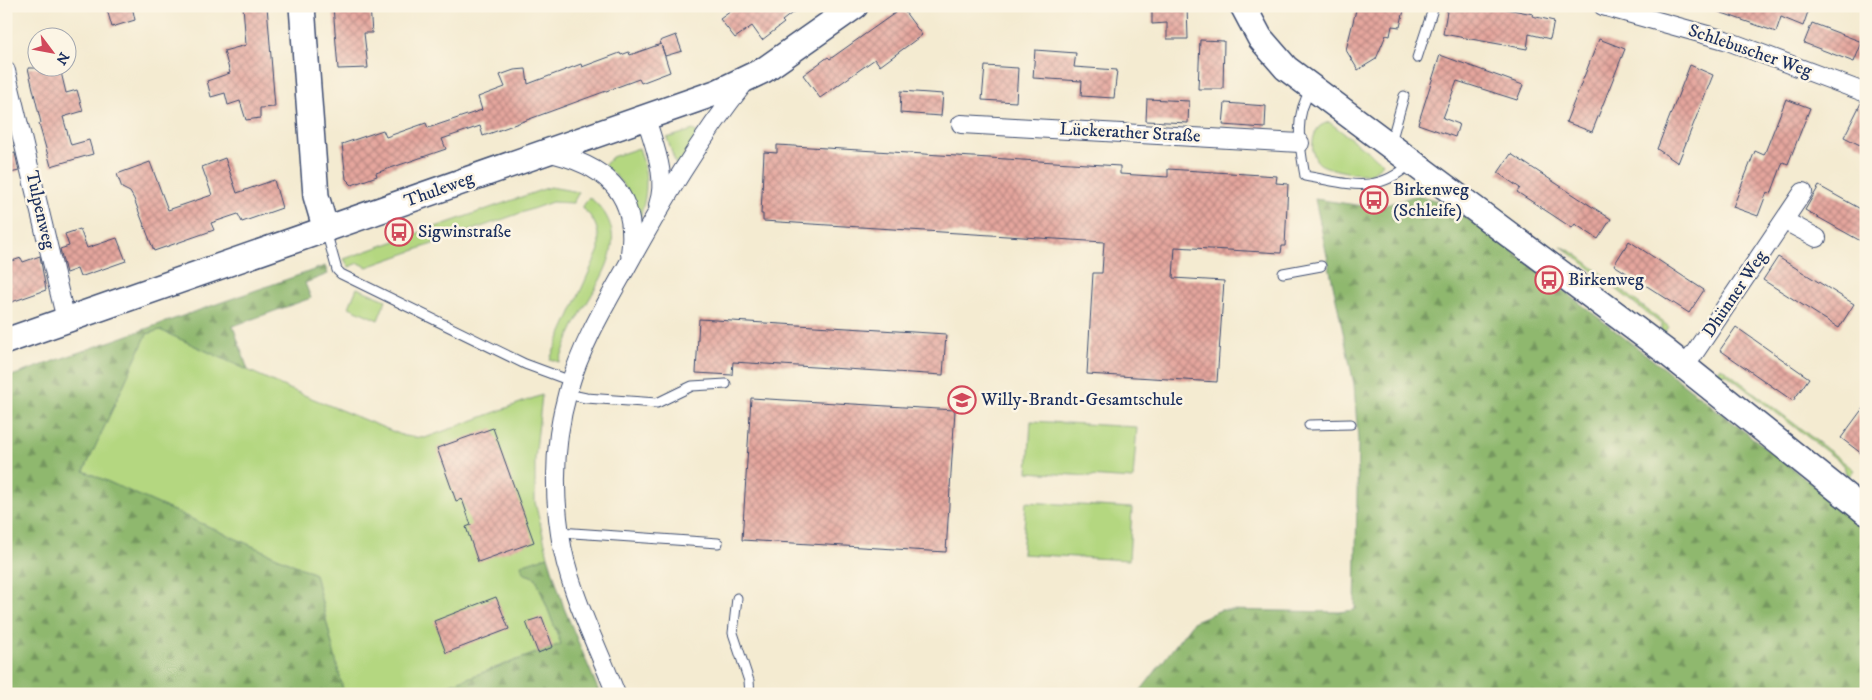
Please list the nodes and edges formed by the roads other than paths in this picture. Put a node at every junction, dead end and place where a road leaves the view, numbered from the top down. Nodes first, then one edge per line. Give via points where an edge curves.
1 (302, 6) edge
2 (855, 6) edge
3 (1243, 6) edge
4 (1434, 6) edge
5 (1603, 6) edge
6 (1417, 58) dead end
7 (6, 70) edge
8 (748, 79) junction
9 (1313, 88) junction
10 (1866, 93) edge
11 (1404, 96) dead end
12 (646, 118) junction
13 (961, 124) dead end
14 (13, 130) edge
15 (1300, 143) junction
16 (1387, 143) junction
17 (545, 152) junction
18 (1413, 162) junction
19 (1803, 192) dead end
20 (652, 220) junction
21 (1785, 221) junction
22 (326, 230) junction
23 (1817, 238) dead end
24 (629, 262) junction
25 (1321, 266) dead end
26 (1283, 273) dead end
27 (66, 320) junction
28 (6, 341) edge
29 (1685, 367) junction
30 (726, 384) dead end
31 (569, 387) junction
32 (1351, 424) dead end
33 (1309, 425) dead end
34 (1864, 506) edge
35 (559, 532) junction
36 (718, 543) dead end
37 (737, 598) dead end
38 (616, 694) edge
39 (750, 694) edge

1 - 22 street via 316,196
2 - 8 street, Thuleweg
3 - 9 street via 1268,50
4 - 6 lane
5 - 10 street, Schlebuscher Weg via 1724,40
7 - 14 street, Tulpenweg
8 - 12 street, Thuleweg
8 - 20 street via 707,132
9 - 15 lane via 1302,108
9 - 16 street
11 - 16 lane via 1393,135
12 - 17 street, Thuleweg
12 - 20 street via 661,179 660,200
13 - 15 street, Lückerather Straße
14 - 27 street, Tulpenweg
15 - 18 lane via 1305,176 1369,186 1388,181
16 - 18 street
17 - 22 street, Thuleweg
17 - 24 street via 572,158 596,169 621,194 631,217
18 - 29 street
19 - 21 street, Dhünner Weg
20 - 24 street
21 - 23 street
21 - 29 street, Dhünner Weg
22 - 27 street, Thuleweg
22 - 31 lane via 341,274
24 - 31 street via 599,317
25 - 26 lane
27 - 28 street, Thuleweg
29 - 34 street
30 - 31 lane via 692,386 657,403 586,398
31 - 35 street via 557,462
32 - 33 lane
35 - 36 lane
35 - 38 street via 570,578
37 - 39 lane via 733,633 749,681

